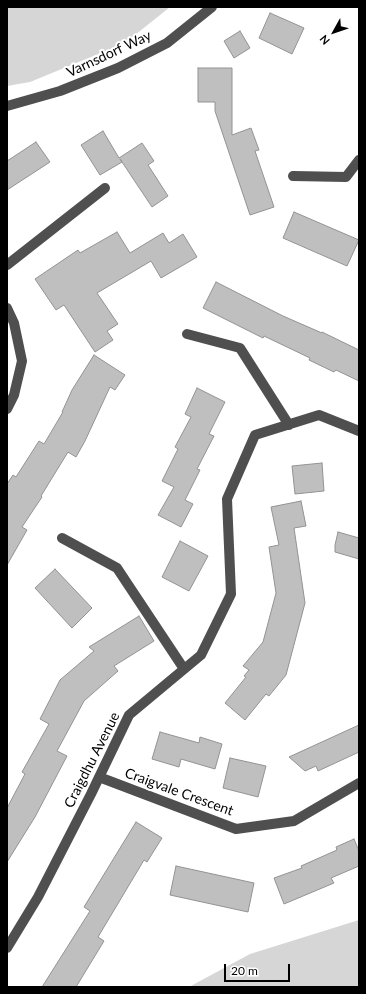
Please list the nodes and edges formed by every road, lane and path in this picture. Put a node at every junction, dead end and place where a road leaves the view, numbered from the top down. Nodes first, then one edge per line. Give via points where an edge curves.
1 (212, 7) edge
2 (7, 106) edge
3 (359, 160) edge
4 (293, 176) dead end
5 (105, 188) dead end
6 (7, 265) edge
7 (7, 308) edge
8 (187, 334) dead end
9 (7, 409) edge
10 (289, 425) junction
11 (359, 431) edge
12 (62, 538) dead end
13 (184, 669) junction
14 (99, 777) junction
15 (359, 783) edge
16 (7, 948) edge

1 - 2 street, Varnsdorf Way via 167,43 118,68 60,91
3 - 4 street via 346,177
5 - 6 street
7 - 9 street via 14,323 22,361 14,396
8 - 10 street via 240,348
10 - 11 street, Craigdhu Avenue via 320,415
10 - 13 street, Craigdhu Avenue via 254,435 227,499 231,594 201,655
12 - 13 street via 117,568
13 - 14 street, Craigdhu Avenue via 129,715
14 - 15 street, Craigvale Crescent via 236,828 294,821
14 - 16 street, Craigdhu Avenue via 38,896

